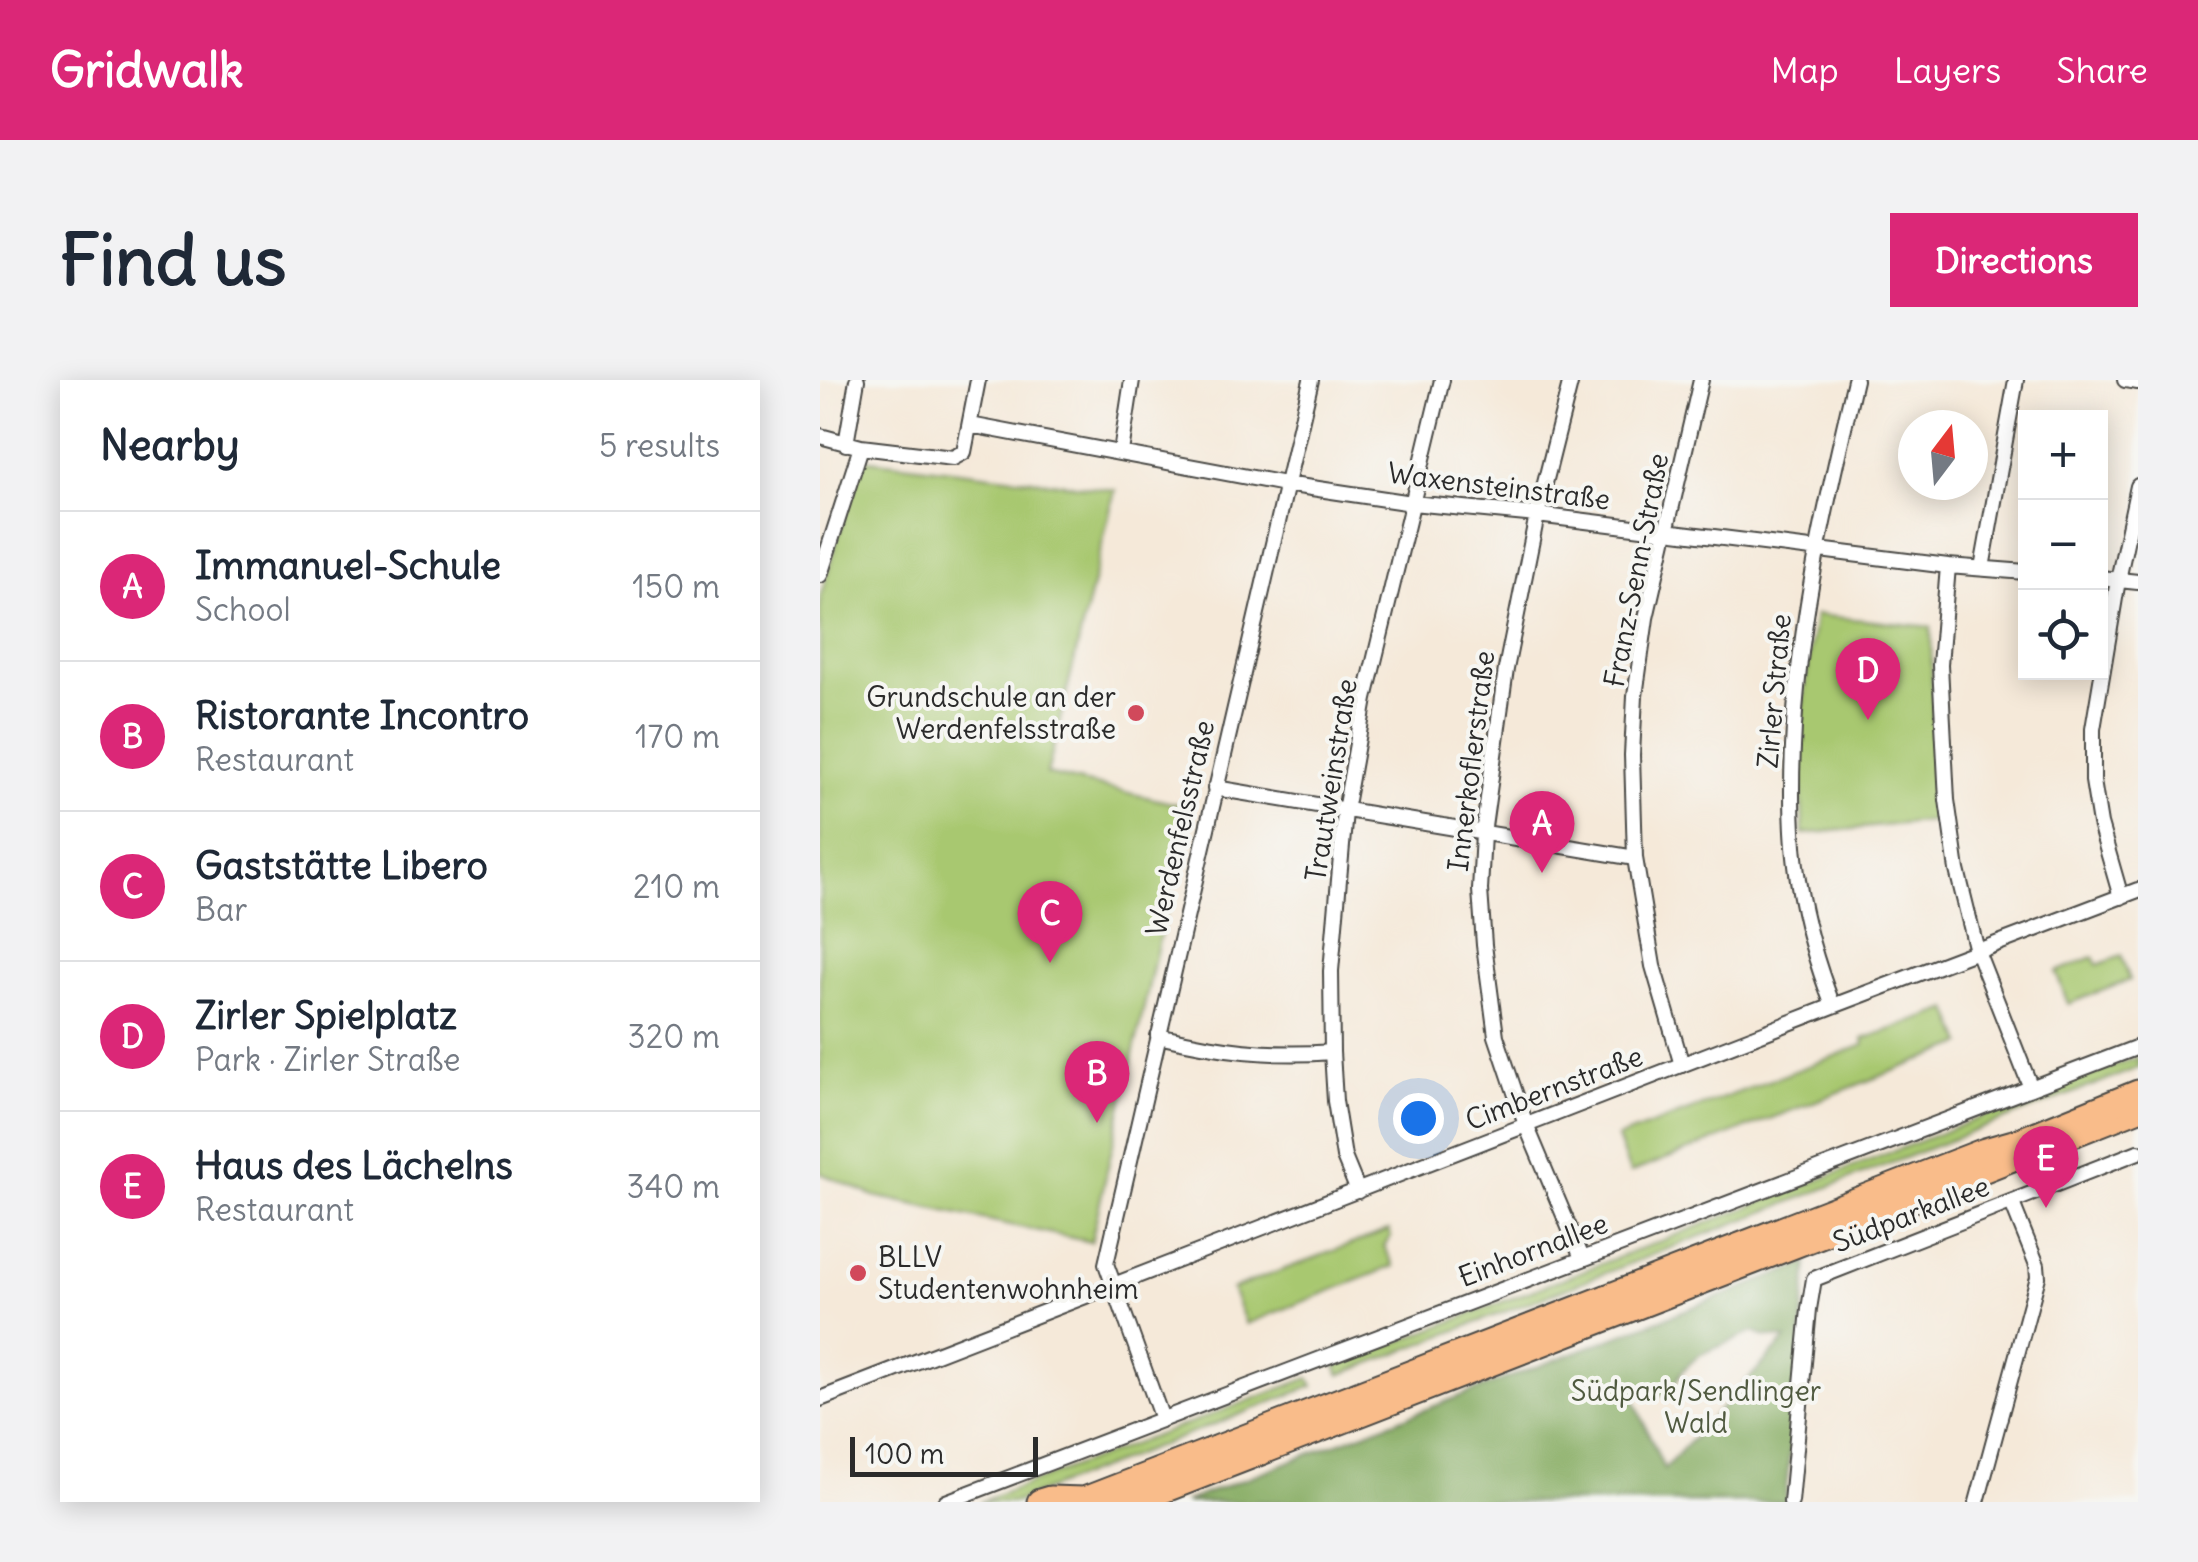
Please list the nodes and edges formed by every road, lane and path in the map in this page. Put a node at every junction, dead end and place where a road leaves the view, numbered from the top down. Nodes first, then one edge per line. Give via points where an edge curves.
1 (857, 380) edge
2 (978, 380) edge
3 (1132, 380) edge
4 (1311, 380) edge
5 (1442, 380) edge
6 (1570, 380) edge
7 (1701, 380) edge
8 (1855, 380) edge
9 (2016, 380) edge
10 (2125, 380) edge
11 (2138, 382) edge
12 (970, 424) junction
13 (820, 436) edge
14 (854, 446) junction
15 (1121, 452) junction
16 (1285, 484) junction
17 (2138, 486) edge
18 (1412, 502) junction
19 (1537, 515) junction
20 (1664, 530) junction
21 (1816, 549) junction
22 (1948, 566) junction
23 (1982, 568) junction
24 (2018, 571) edge
25 (820, 575) edge
26 (2108, 579) edge
27 (2118, 580) junction
28 (2138, 582) edge
29 (1215, 788) junction
30 (1345, 811) junction
31 (1482, 834) junction
32 (1635, 858) junction
33 (2138, 890) edge
34 (2121, 897) junction
35 (1977, 951) junction
36 (1833, 1006) junction
37 (1158, 1036) junction
38 (2138, 1047) edge
39 (1332, 1052) junction
40 (1682, 1066) junction
41 (2138, 1080) edge
42 (2032, 1088) junction
43 (2138, 1093) edge
44 (2138, 1110) edge
45 (2138, 1123) edge
46 (1526, 1125) junction
47 (1985, 1150) junction
48 (2138, 1152) edge
49 (2031, 1153) junction
50 (1358, 1191) junction
51 (1912, 1199) joint
52 (2012, 1203) junction
53 (1582, 1258) junction
54 (1112, 1286) junction
55 (820, 1399) edge
56 (1162, 1419) junction
57 (1081, 1501) edge
58 (946, 1502) edge
59 (1040, 1502) edge
60 (1132, 1502) edge
61 (1791, 1502) edge
62 (1977, 1502) edge

1 - 14 street
2 - 12 street
3 - 15 street
4 - 16 street, Werdenfelsstraße
5 - 18 street, Trautweinstraße
6 - 19 street, Innerkoflerstraße
7 - 20 street, Franz-Senn-Straße
8 - 21 street, Zirler Straße
9 - 23 street
10 - 11 street
12 - 14 street via 964,452 953,458
12 - 15 street, Waxensteinstraße
13 - 14 street
14 - 25 street
15 - 16 street, Waxensteinstraße
16 - 18 street, Waxensteinstraße
16 - 29 street, Werdenfelsstraße
17 - 27 street
18 - 19 street, Waxensteinstraße
18 - 30 street, Trautweinstraße
19 - 20 street, Waxensteinstraße
19 - 31 street, Innerkoflerstraße
20 - 21 street, Waxensteinstraße
20 - 32 street, Franz-Senn-Straße via 1636,696
21 - 22 street, Waxensteinstraße
21 - 36 street, Zirler Straße via 1798,668 1791,783 1798,878
22 - 23 street, Waxensteinstraße
22 - 35 street via 1940,665 1947,800
23 - 24 street, Waxensteinstraße
26 - 27 street
27 - 28 street
27 - 34 street via 2094,729 2093,781
29 - 30 street
29 - 37 street, Werdenfelsstraße
30 - 31 street
30 - 39 street, Trautweinstraße via 1331,971
31 - 32 street
31 - 46 street, Innerkoflerstraße via 1480,890 1496,1036
32 - 40 street, Franz-Senn-Straße via 1653,966
33 - 34 street, Cimbernstraße
34 - 35 street, Cimbernstraße
35 - 36 street, Cimbernstraße
35 - 42 street
36 - 40 street, Cimbernstraße
37 - 39 street via 1254,1054
37 - 54 street, Werdenfelsstraße via 1106,1264
38 - 42 street, Einhornallee
39 - 50 street, Trautweinstraße via 1344,1157
40 - 46 street, Cimbernstraße
41 - 47 highway
42 - 53 street, Einhornallee
43 - 47 highway
44 - 49 highway
45 - 49 highway via 2065,1150
46 - 50 street, Cimbernstraße
46 - 53 street, Innerkoflerstraße
47 - 57 highway
48 - 52 street, Südparkallee
49 - 51 highway
50 - 54 street, Cimbernstraße
51 - 60 highway
52 - 61 street, Südparkallee via 1814,1279
52 - 62 street via 2038,1277
53 - 56 street, Einhornallee
54 - 55 street, Cimbernstraße
54 - 56 street
56 - 58 street, Einhornallee
57 - 59 highway

